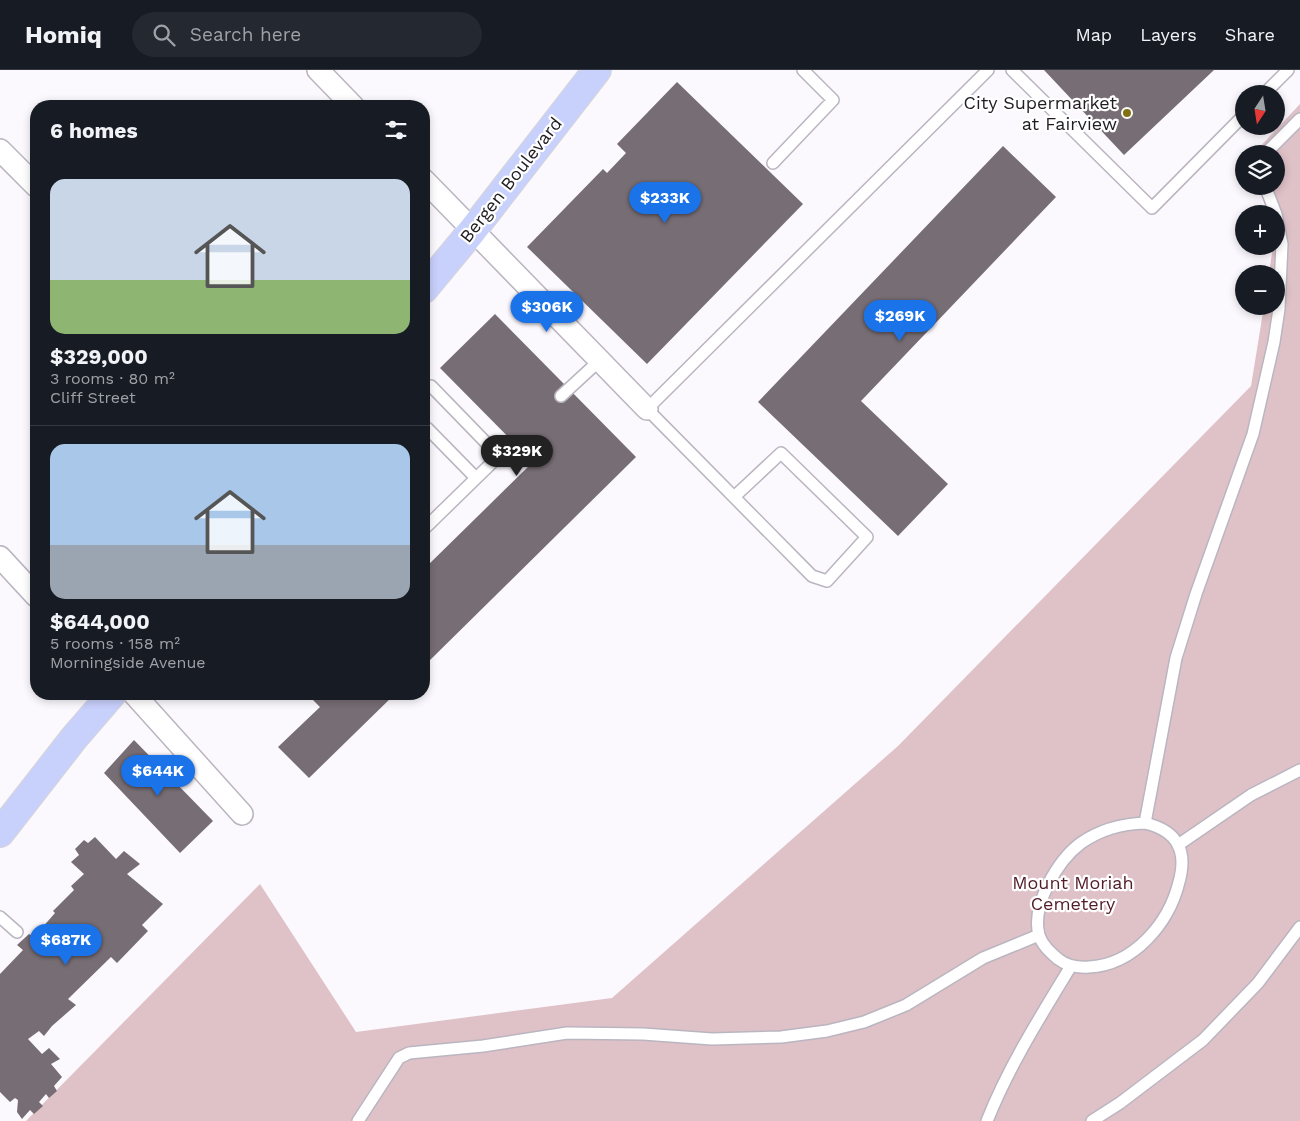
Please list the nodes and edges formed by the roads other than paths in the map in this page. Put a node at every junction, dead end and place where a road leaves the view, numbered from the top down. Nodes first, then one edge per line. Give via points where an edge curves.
1 (318, 70) edge
2 (597, 70) edge
3 (803, 70) edge
4 (988, 70) edge
5 (1012, 70) edge
6 (1288, 70) edge
7 (1273, 85) edge
8 (347, 100) edge
9 (1300, 119) edge
10 (1235, 124) edge
11 (1275, 145) edge
12 (0, 150) edge
13 (773, 163) dead end
14 (30, 180) edge
15 (430, 186) edge
16 (472, 231) junction
17 (1281, 255) edge
18 (430, 282) edge
19 (599, 361) junction
20 (431, 386) dead end
21 (561, 396) dead end
22 (647, 409) junction
23 (430, 431) edge
24 (476, 478) junction
25 (734, 497) junction
26 (430, 523) edge
27 (0, 558) edge
28 (30, 590) edge
29 (107, 700) edge
30 (139, 700) edge
31 (1300, 770) edge
32 (242, 814) dead end
33 (1145, 822) junction
34 (0, 833) edge
35 (1178, 845) junction
36 (0, 917) edge
37 (1300, 927) edge
38 (17, 932) dead end
39 (1039, 935) junction
40 (1071, 966) junction
41 (358, 1121) edge
42 (987, 1121) edge
43 (1092, 1121) edge

1 - 8 street
2 - 16 main road, Bergen Boulevard
3 - 13 lane via 833,100
4 - 22 lane
5 - 10 lane via 1152,208
6 - 7 lane
9 - 11 lane
12 - 14 street
15 - 16 street
16 - 18 main road, Bergen Boulevard
16 - 19 street
17 - 33 lane via 1274,342 1253,434 1176,658
19 - 21 lane
19 - 22 street
20 - 24 lane via 501,454
22 - 25 lane
23 - 24 lane
24 - 26 lane
25 - 25 lane via 812,576 827,581 866,537 781,453
27 - 28 street
29 - 34 main road
30 - 32 street
31 - 35 lane via 1251,795
33 - 35 lane via 1160,827
33 - 39 lane via 1103,830 1081,843 1061,863 1046,887 1038,918
35 - 40 lane via 1182,870 1176,894 1158,927 1135,951 1116,961 1096,967
36 - 38 lane
37 - 43 lane via 1258,983 1203,1040
39 - 40 lane via 1047,950
39 - 41 lane via 983,958 906,1005 864,1022 827,1031 781,1037 712,1039 566,1033 409,1053 400,1058
40 - 42 lane via 1017,1056

